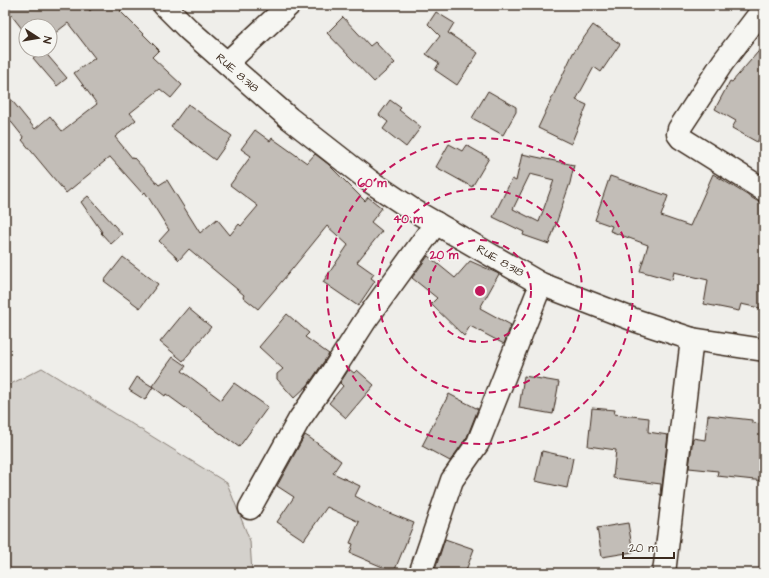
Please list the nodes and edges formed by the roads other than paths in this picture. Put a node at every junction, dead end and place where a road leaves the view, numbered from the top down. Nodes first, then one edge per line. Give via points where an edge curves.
1 (164, 5) edge
2 (289, 5) edge
3 (764, 8) edge
4 (227, 63) junction
5 (764, 190) edge
6 (436, 223) junction
7 (541, 284) junction
8 (692, 339) junction
9 (764, 350) edge
10 (250, 508) dead end
11 (422, 571) dead end
12 (664, 573) edge

1 - 4 street, RUE 8.318
2 - 4 street
3 - 5 street via 723,62 678,134
4 - 6 street, RUE 8.318 via 289,118 371,182
6 - 7 street, RUE 8.318
6 - 10 street via 365,321 299,420
7 - 8 street, RUE 8.318
7 - 11 street via 478,443 452,480
8 - 9 street, RUE 8.318
8 - 12 street

